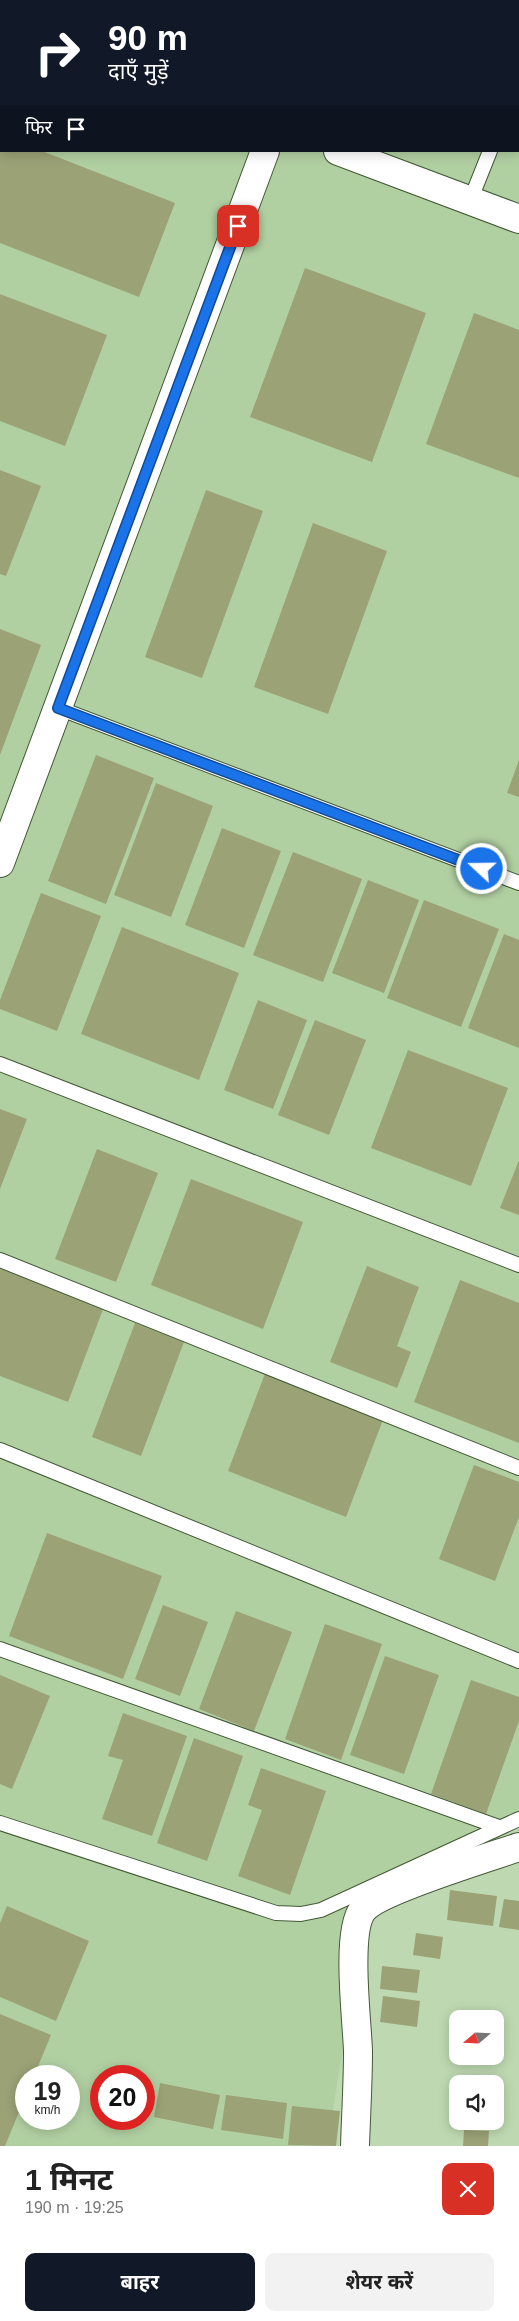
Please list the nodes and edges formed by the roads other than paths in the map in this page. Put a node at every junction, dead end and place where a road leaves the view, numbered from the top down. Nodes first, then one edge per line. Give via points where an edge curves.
1 (266, 152) edge
2 (341, 152) edge
3 (490, 152) edge
4 (470, 201) junction
5 (519, 219) edge
6 (58, 708) junction
7 (0, 863) edge
8 (519, 883) edge
9 (0, 1064) edge
10 (0, 1260) edge
11 (519, 1265) edge
12 (0, 1450) edge
13 (519, 1468) edge
14 (0, 1650) edge
15 (519, 1661) edge
16 (519, 1819) edge
17 (0, 1823) edge
18 (499, 1827) junction
19 (519, 1846) edge
20 (355, 2146) edge

1 - 6 street
2 - 4 street
3 - 4 lane
4 - 5 street
6 - 7 street
6 - 8 lane
9 - 11 lane
10 - 13 lane
12 - 15 lane
14 - 18 lane
16 - 18 lane
17 - 18 lane via 276,1913 301,1914 321,1910
19 - 20 street via 387,1893 362,1911 355,1932 354,1965 358,2052

